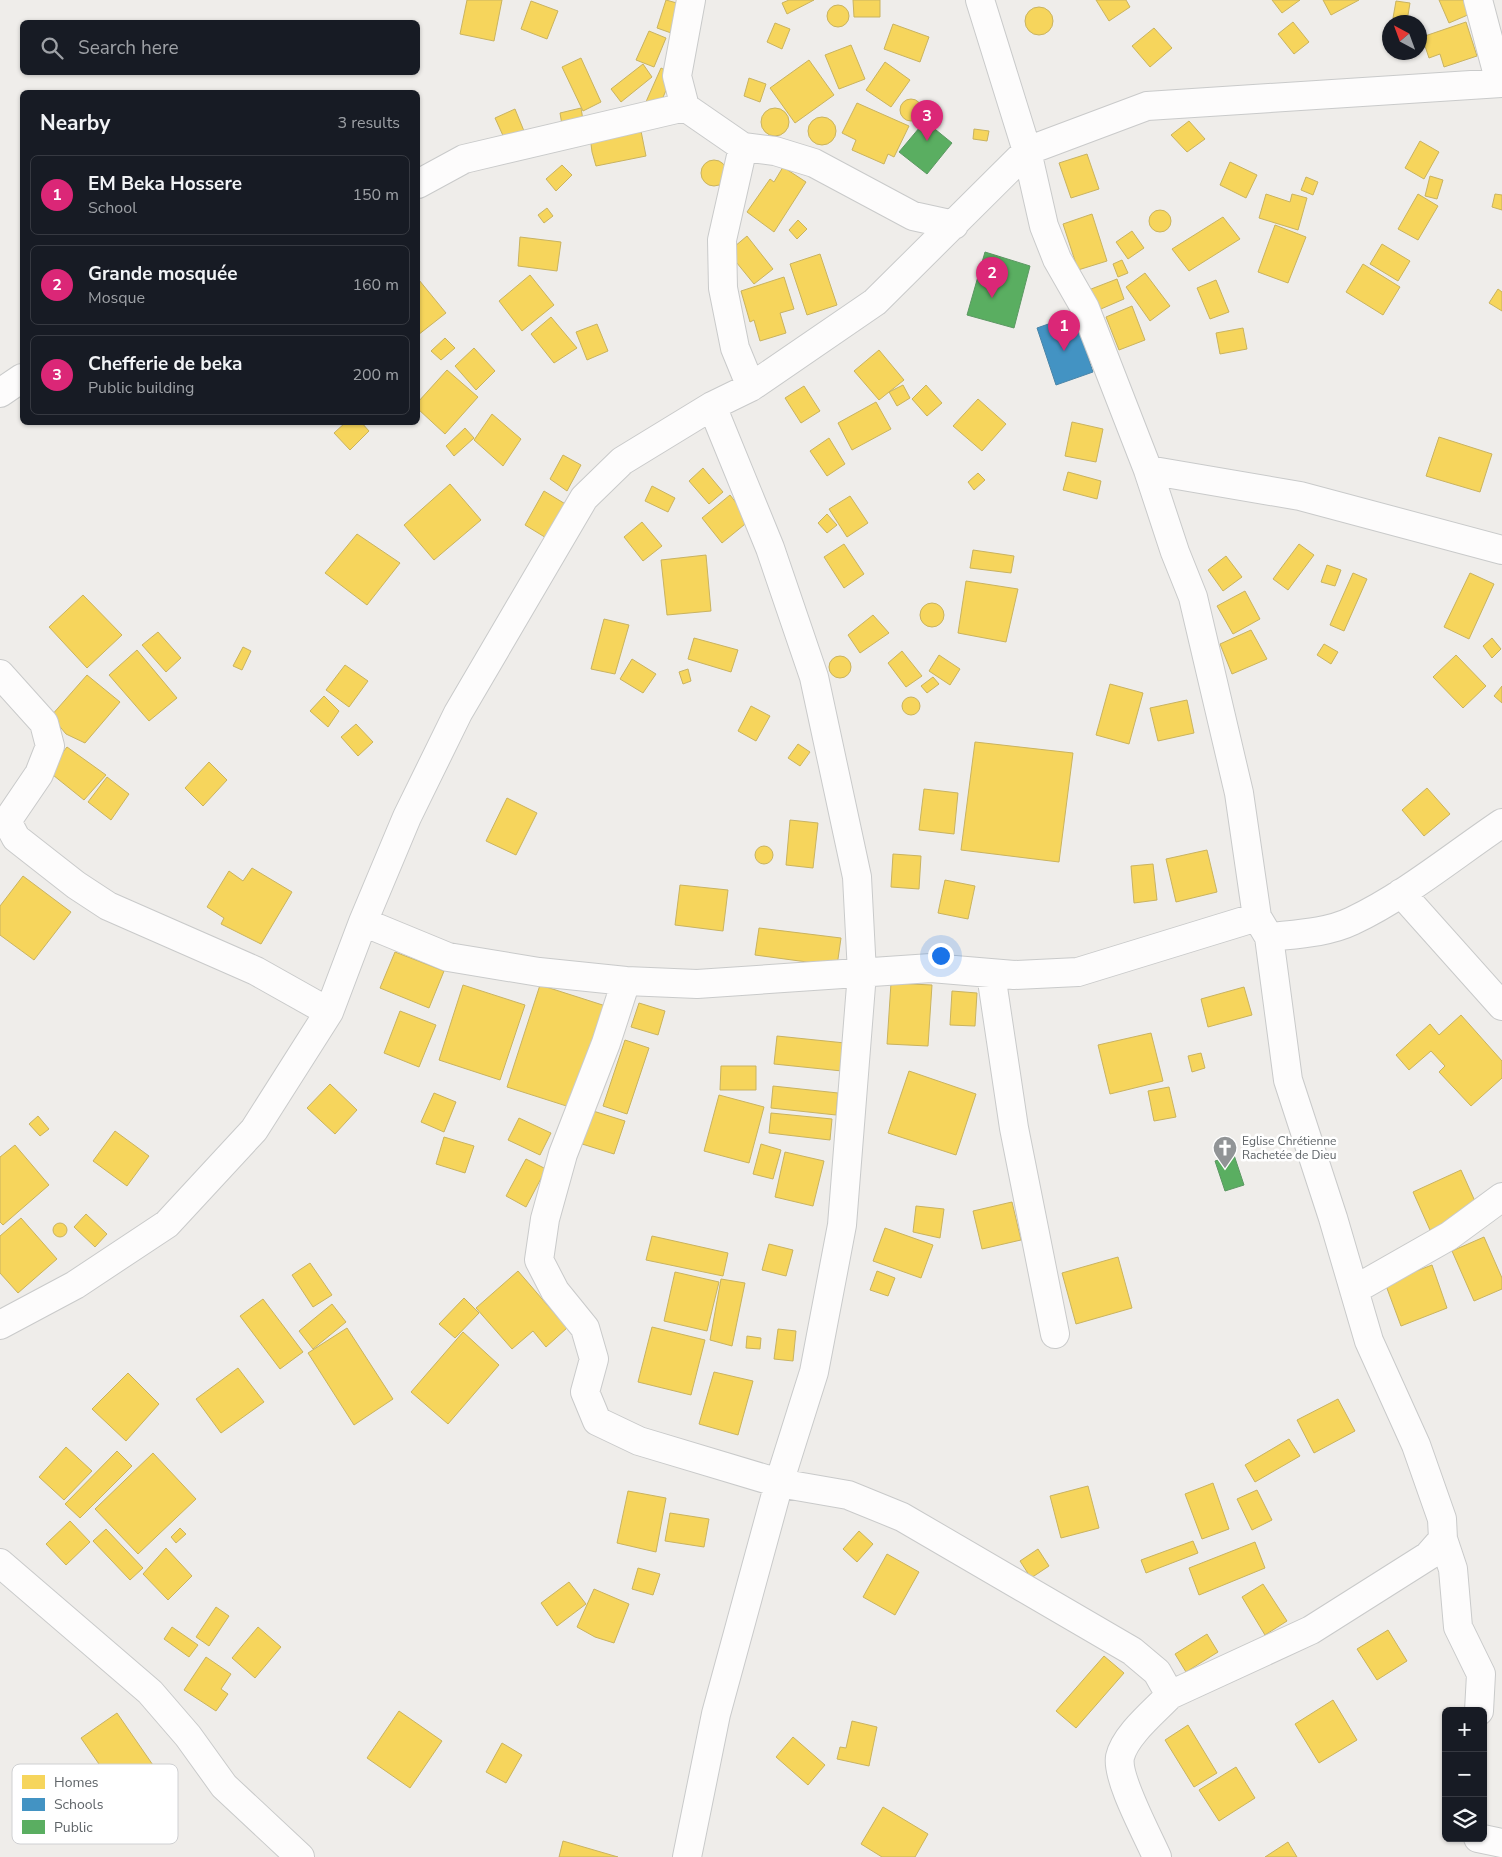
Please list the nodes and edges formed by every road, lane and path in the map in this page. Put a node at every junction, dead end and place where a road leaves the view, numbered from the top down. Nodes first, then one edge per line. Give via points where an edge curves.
1 (691, 0) edge
2 (980, 0) edge
3 (1478, 0) edge
4 (1501, 83) edge
5 (685, 107) junction
6 (743, 147) junction
7 (1027, 151) junction
8 (420, 183) edge
9 (954, 225) junction
10 (20, 379) edge
11 (751, 387) junction
12 (0, 393) edge
13 (712, 406) junction
14 (1148, 470) junction
15 (1502, 550) edge
16 (0, 674) edge
17 (1502, 823) edge
18 (1401, 893) junction
19 (363, 922) junction
20 (1263, 927) junction
21 (862, 972) junction
22 (991, 974) junction
23 (626, 981) junction
24 (1502, 1006) edge
25 (329, 1012) junction
26 (1502, 1197) edge
27 (1354, 1290) junction
28 (0, 1325) edge
29 (1055, 1334) dead end
30 (779, 1483) junction
31 (1443, 1539) junction
32 (0, 1563) edge
33 (1170, 1695) junction
34 (1479, 1707) edge
35 (1487, 1840) edge
36 (1502, 1843) edge
37 (300, 1857) edge
38 (687, 1857) edge
39 (1157, 1857) edge

1 - 5 street via 677,76
2 - 7 street
3 - 4 street
4 - 7 street via 1147,106
5 - 6 street
5 - 8 street via 464,160
6 - 9 street via 775,151 814,163 913,216
6 - 11 street via 722,240 722,268 734,348
7 - 9 street
7 - 14 street via 1044,226 1057,259 1085,308
9 - 11 street via 875,302
10 - 12 street
11 - 13 street
13 - 19 street via 622,462 584,498 458,713 407,817
13 - 21 street via 770,548 814,677 857,877
14 - 15 street via 1300,496
14 - 20 street via 1193,597 1203,636 1239,793
16 - 25 street via 44,724 50,746 39,774 7,821 16,838 76,886 108,906 256,971
17 - 18 street
18 - 20 street via 1350,922 1308,933
18 - 24 street
19 - 23 street via 448,957 539,972
19 - 25 street
20 - 22 street via 1078,972
20 - 27 street via 1288,1080
21 - 22 street via 931,968
21 - 23 street via 697,984
21 - 30 street via 842,1225 814,1372
22 - 29 street via 1014,1128
23 - 30 street via 563,1154 544,1219 539,1260 556,1291 585,1328 594,1359 585,1392 597,1421 639,1441
25 - 28 street via 254,1130 166,1224 75,1285
26 - 27 street via 1449,1236
27 - 31 street via 1369,1341 1416,1445 1442,1519
30 - 33 street via 848,1495 902,1517 1132,1651 1158,1672
30 - 38 street via 716,1714
31 - 33 street via 1428,1556 1310,1630
31 - 34 street via 1453,1569 1458,1627 1481,1674
32 - 37 street via 150,1692 188,1736 224,1786
33 - 39 street via 1131,1736 1120,1757 1122,1778
35 - 36 street

